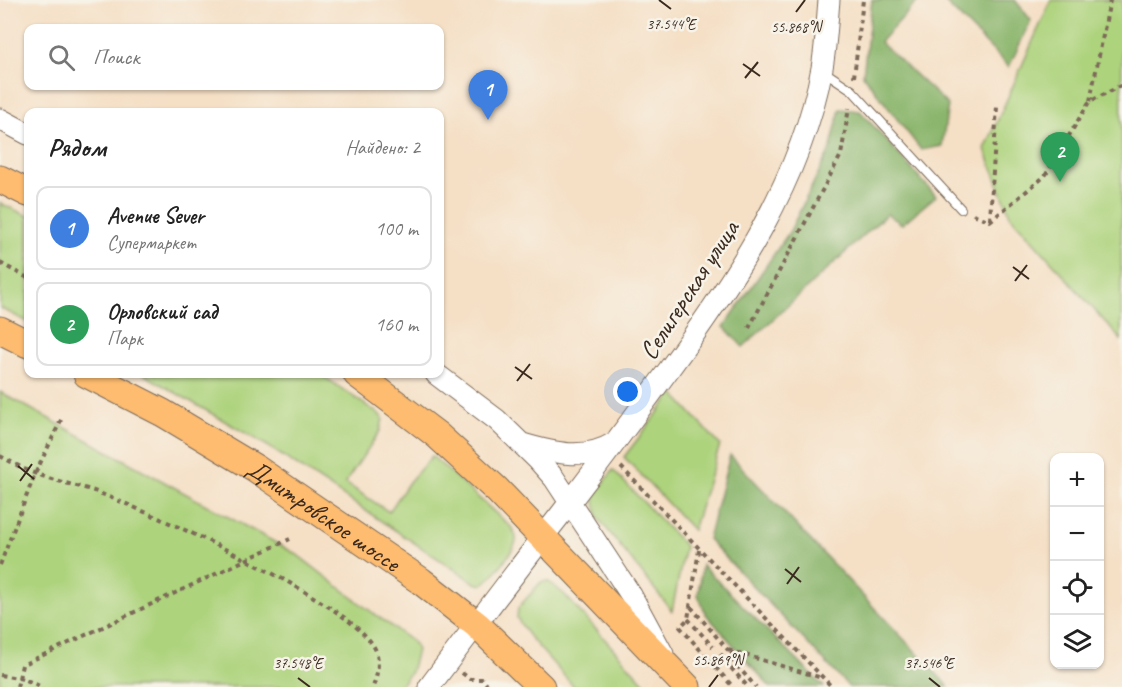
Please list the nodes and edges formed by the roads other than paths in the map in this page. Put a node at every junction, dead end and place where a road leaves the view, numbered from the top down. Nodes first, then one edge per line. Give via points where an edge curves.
1 (829, 0) edge
2 (821, 70) junction
3 (0, 119) edge
4 (24, 132) edge
5 (0, 179) edge
6 (24, 190) edge
7 (961, 209) road end
8 (0, 330) edge
9 (24, 342) edge
10 (95, 378) edge
11 (362, 378) edge
12 (441, 378) edge
13 (617, 441) junction
14 (522, 444) junction
15 (570, 502) junction
16 (542, 537) junction
17 (477, 625) junction
18 (680, 679) edge
19 (429, 687) edge
20 (541, 687) edge

1 - 2 street, Селигерская улица
2 - 7 lane via 852,90
2 - 13 street, Селигерская улица via 796,156 756,240 734,278
3 - 4 street
5 - 6 main road
8 - 9 main road
10 - 17 main road, Дмитровское шоссе via 255,468 421,580
11 - 16 main road via 437,435
12 - 14 street
13 - 14 street via 603,450 576,454
13 - 15 street, Селигерская улица
14 - 15 street
15 - 16 street, Селигерская улица
15 - 18 street
16 - 17 street, Селигерская улица
16 - 18 main road
17 - 19 street, Селигерская улица
17 - 20 main road, Дмитровское шоссе

